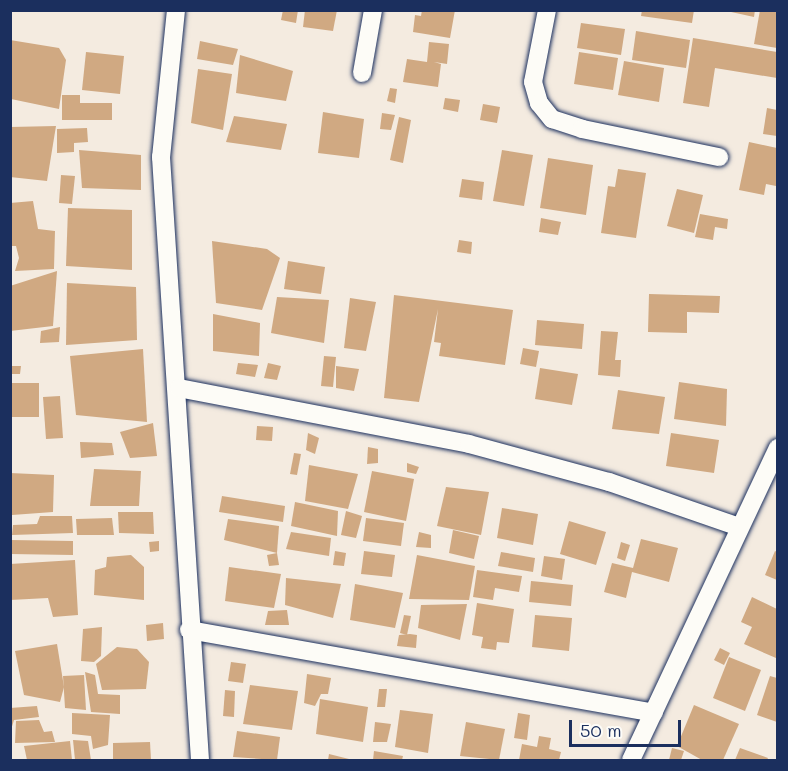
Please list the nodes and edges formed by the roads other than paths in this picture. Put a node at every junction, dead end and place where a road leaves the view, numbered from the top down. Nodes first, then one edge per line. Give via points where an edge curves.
1 (176, 10) edge
2 (373, 10) edge
3 (547, 10) edge
4 (362, 74) dead end
5 (719, 158) dead end
6 (179, 388) junction
7 (777, 448) edge
8 (739, 527) junction
9 (189, 630) junction
10 (654, 713) junction
11 (200, 760) edge
12 (632, 760) edge

1 - 6 street via 161,157
2 - 4 street
3 - 5 street via 534,82 539,103 552,118 582,129
6 - 8 street via 470,444 609,482
6 - 9 street
7 - 8 street
8 - 10 street
9 - 10 street
9 - 11 street
10 - 12 street

